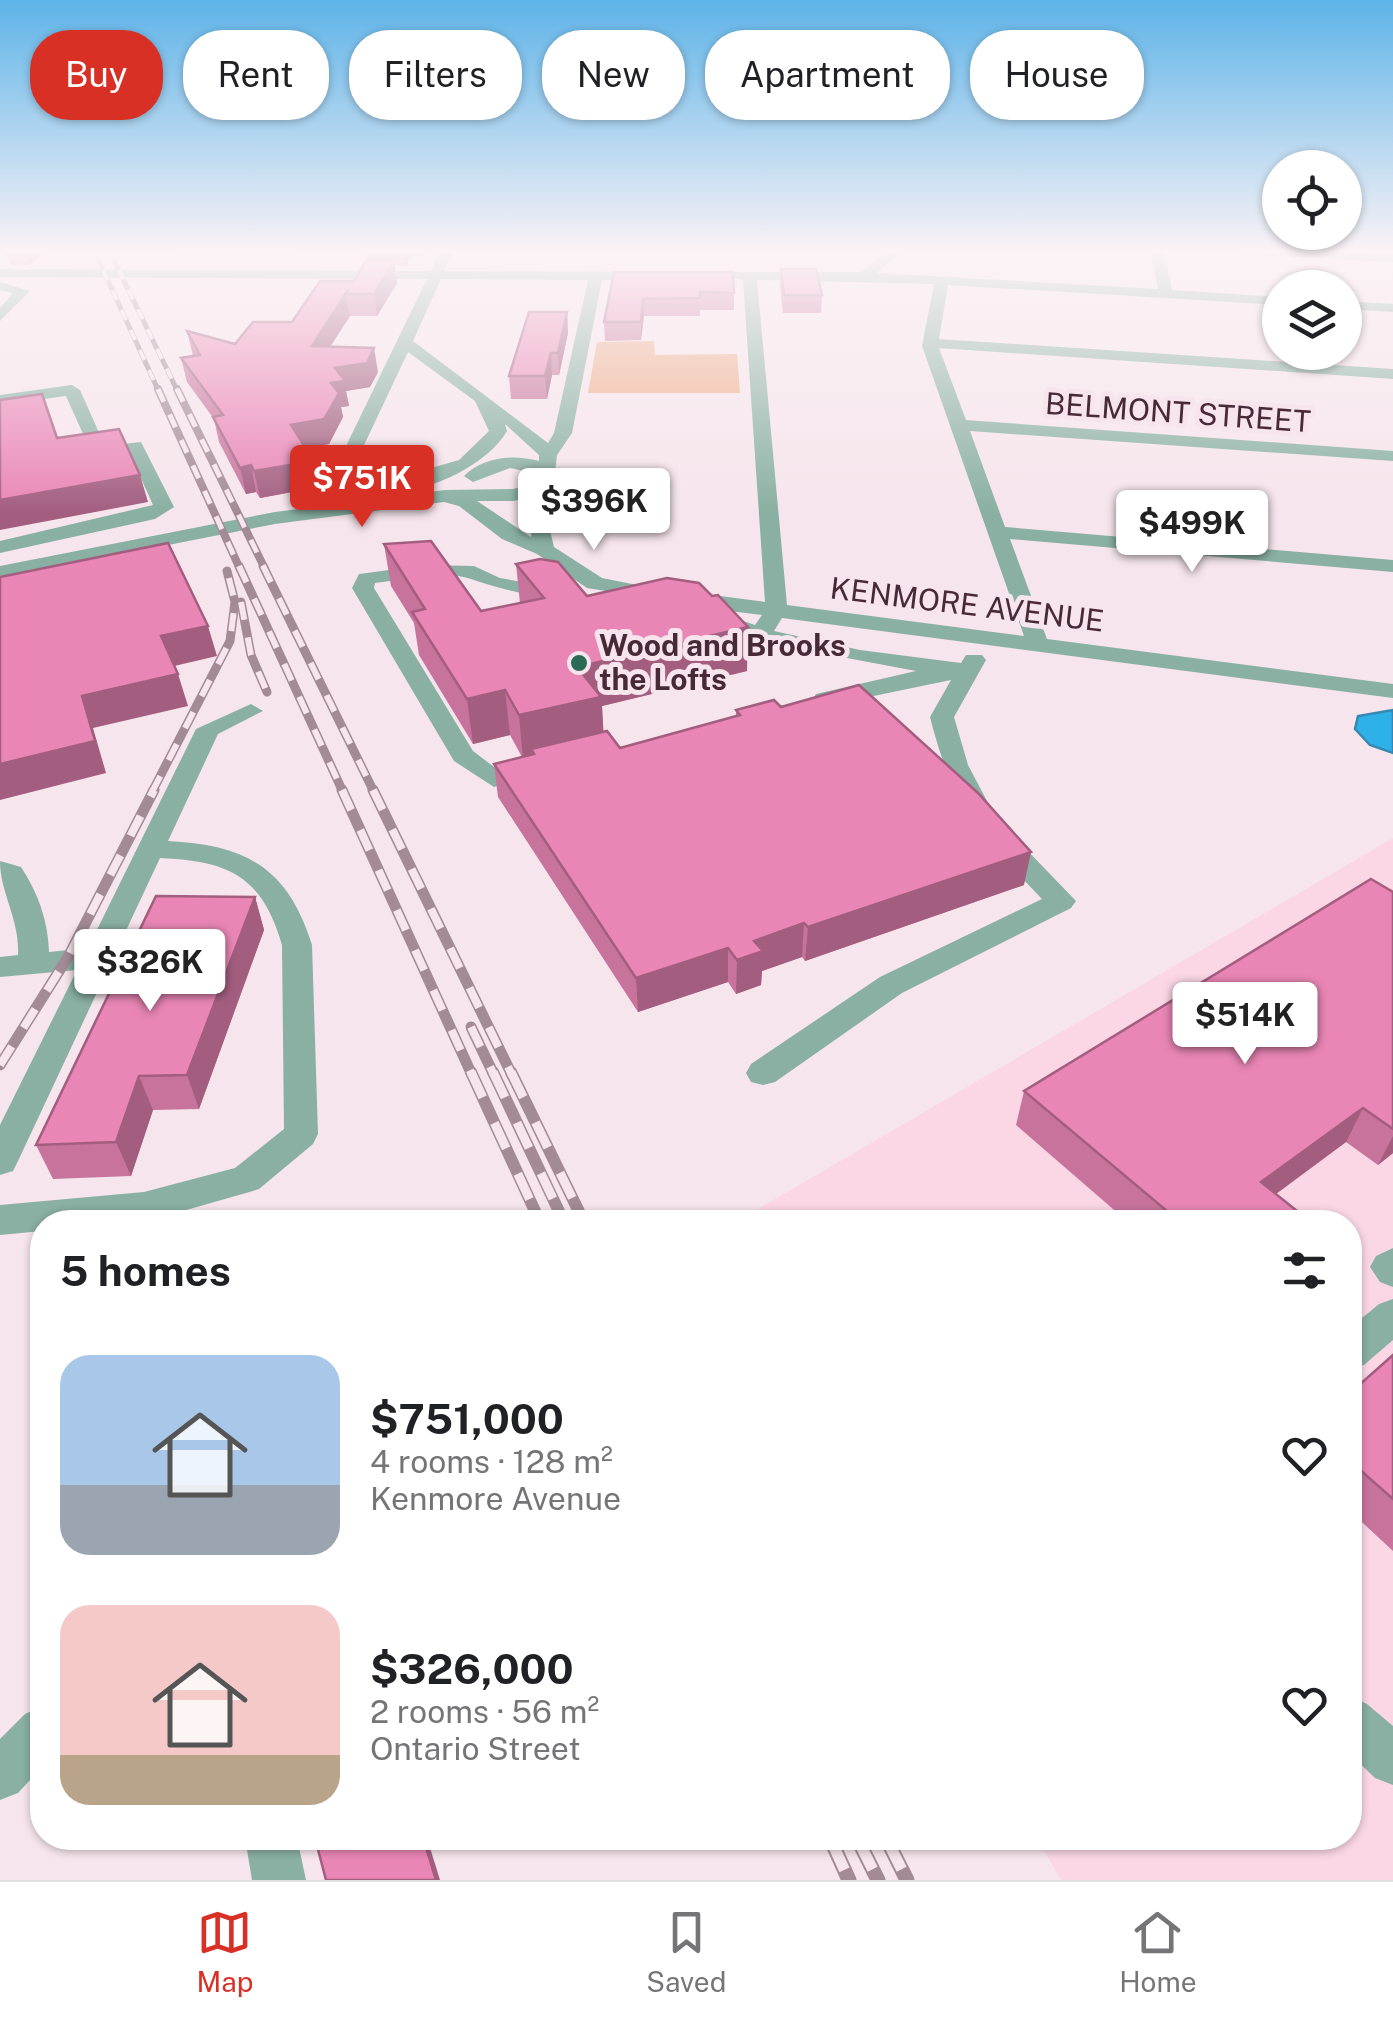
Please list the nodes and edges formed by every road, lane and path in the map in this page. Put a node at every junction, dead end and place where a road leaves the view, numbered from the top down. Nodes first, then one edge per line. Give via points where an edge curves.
1 (406, 338) edge
2 (583, 338) edge
3 (755, 338) edge
4 (931, 338) edge
5 (405, 342) junction
6 (930, 343) junction
7 (1393, 374) edge
8 (474, 393) junction
9 (0, 400) edge
10 (959, 425) junction
11 (1393, 456) edge
12 (547, 471) junction
13 (340, 477) dead end
14 (475, 486) junction
15 (275, 518) junction
16 (996, 532) junction
17 (0, 546) edge
18 (544, 550) junction
19 (1393, 566) edge
20 (0, 572) edge
21 (776, 610) junction
22 (760, 634) junction
23 (976, 636) junction
24 (1038, 644) junction
25 (967, 671) junction
26 (1393, 692) edge
27 (792, 706) edge
28 (250, 711) dead end
29 (550, 765) edge
30 (150, 848) junction
31 (0, 870) edge
32 (98, 957) junction
33 (32, 961) junction
34 (0, 966) edge
35 (762, 1073) dead end
36 (0, 1161) edge
37 (111, 1210) edge
38 (30, 1217) edge
39 (0, 1220) edge
40 (1393, 1316) edge
41 (1362, 1342) edge
42 (1362, 1732) edge
43 (30, 1744) edge
44 (1393, 1760) edge
45 (0, 1775) edge
46 (274, 1850) edge
47 (279, 1880) edge

1 - 5 street
2 - 12 street via 563,433
3 - 21 street
4 - 6 street
5 - 8 street
5 - 13 street
6 - 7 street
6 - 10 street
8 - 12 street via 534,438
8 - 14 street via 498,431
9 - 17 street via 72,390 99,452 135,446 164,507
10 - 11 street, BELMONT STREET
10 - 16 street
12 - 14 street via 502,464
12 - 14 street, KENMORE AVENUE via 514,496
12 - 18 street via 539,526
14 - 15 street, KENMORE AVENUE via 445,496
14 - 15 street, KENMORE AVENUE via 446,471
14 - 18 street, KENMORE AVENUE via 508,534
15 - 20 street, KENMORE AVENUE
16 - 19 street
16 - 24 street
18 - 21 street, KENMORE AVENUE via 595,583 626,592
21 - 22 street
21 - 23 street, KENMORE AVENUE
22 - 25 street
22 - 29 street via 674,610 494,583 474,572 366,578 362,588 462,756 494,779
23 - 24 street, KENMORE AVENUE
23 - 25 street
24 - 26 street, KENMORE AVENUE
25 - 27 street
25 - 35 street via 942,717 955,765 984,822 1061,901 891,985
28 - 30 street via 208,729
30 - 32 street
30 - 37 street via 239,860 268,882 291,918 301,1134 246,1178
31 - 33 street via 11,873 27,898 35,933
32 - 33 street
32 - 36 street
33 - 34 street
38 - 39 street
40 - 41 street
42 - 44 street
43 - 45 street
46 - 47 street

